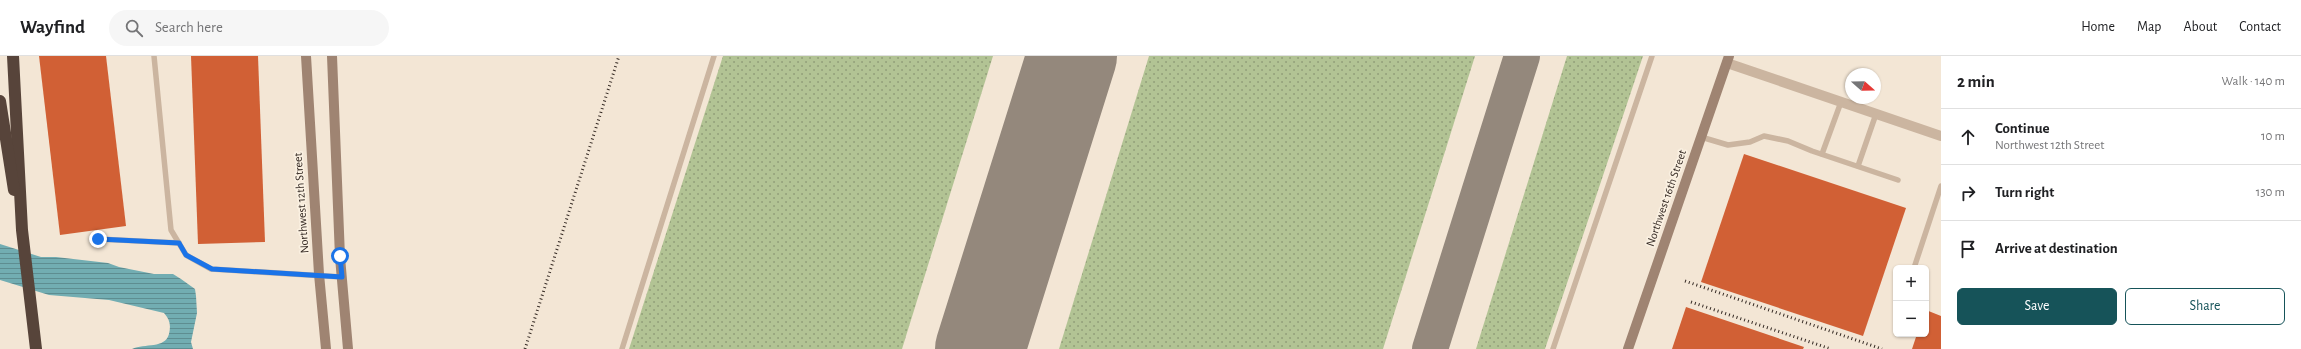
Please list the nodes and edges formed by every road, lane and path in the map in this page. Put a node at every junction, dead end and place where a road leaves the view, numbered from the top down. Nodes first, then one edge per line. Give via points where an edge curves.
1 (13, 56) edge
2 (154, 56) edge
3 (306, 56) edge
4 (332, 56) edge
5 (714, 56) edge
6 (1652, 56) edge
7 (1728, 59) edge
8 (0, 101) edge
9 (1840, 102) junction
10 (1876, 114) junction
11 (1941, 136) edge
12 (1701, 137) junction
13 (1822, 154) junction
14 (1858, 166) junction
15 (1898, 180) dead end
16 (1941, 186) edge
17 (22, 230) junction
18 (98, 239) dead end
19 (179, 243) junction
20 (1915, 265) edge
21 (319, 274) junction
22 (342, 277) junction
23 (36, 349) edge
24 (326, 349) edge
25 (348, 349) edge
26 (622, 349) edge
27 (1553, 349) edge
28 (1628, 349) edge

1 - 17 highway
2 - 19 lane via 171,230
3 - 21 main road, Northwest 12th Street
4 - 22 main road
5 - 26 lane
6 - 27 lane
7 - 9 street
7 - 12 main road, Northwest 16th Street
8 - 17 highway
9 - 10 street
9 - 13 lane
10 - 11 street
10 - 14 lane
12 - 13 lane via 1728,145 1750,142 1764,136 1788,141
12 - 28 main road, Northwest 16th Street
13 - 14 lane
14 - 15 lane
16 - 20 lane
17 - 23 highway
18 - 19 lane
19 - 21 lane via 186,255 212,269
21 - 22 lane
21 - 24 main road, Northwest 12th Street
22 - 25 main road

